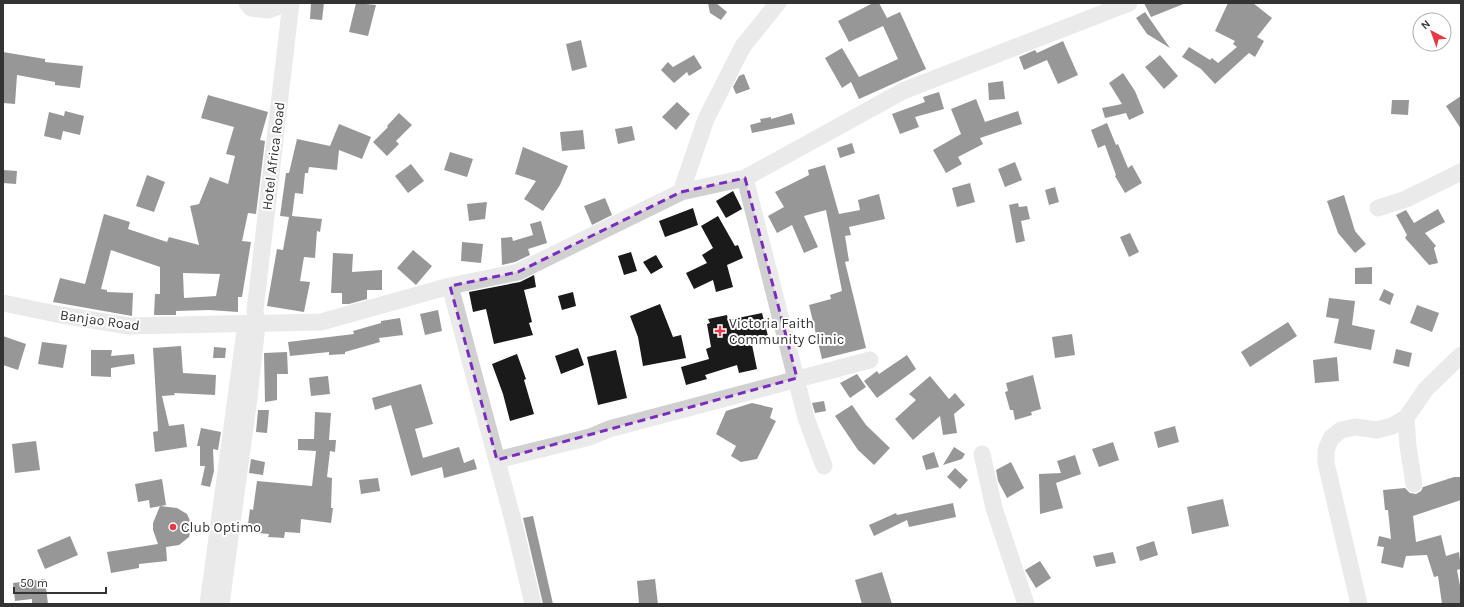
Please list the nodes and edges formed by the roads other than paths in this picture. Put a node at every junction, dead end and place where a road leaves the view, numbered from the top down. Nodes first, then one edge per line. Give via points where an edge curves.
1 (247, 3) edge
2 (290, 3) edge
3 (778, 3) edge
4 (1129, 3) edge
5 (1461, 172) edge
6 (745, 178) junction
7 (681, 192) junction
8 (1378, 208) dead end
9 (450, 286) junction
10 (3, 303) edge
11 (253, 320) junction
12 (1461, 355) edge
13 (870, 360) dead end
14 (797, 378) junction
15 (1406, 418) junction
16 (982, 454) dead end
17 (497, 460) junction
18 (824, 466) dead end
19 (1414, 484) dead end
20 (208, 604) edge
21 (221, 604) edge
22 (533, 604) edge
23 (1026, 604) edge
24 (1359, 604) edge

1 - 2 street via 251,8 268,10
2 - 11 street, Hotel Africa Road
3 - 7 street via 744,46 706,119
4 - 6 street, Banjao Road via 903,91
5 - 8 street via 1406,199
6 - 7 street, Banjao Road
6 - 14 street
7 - 9 street, Banjao Road via 518,272
9 - 11 street, Banjao Road via 321,322
9 - 17 street
10 - 11 street, Banjao Road via 129,326
11 - 20 street, Hotel Africa Road
11 - 21 street, Hotel Africa Road
12 - 15 street via 1426,389
13 - 14 street
14 - 17 street via 609,429 590,437
14 - 18 street via 806,418
15 - 19 street
15 - 24 street via 1392,426 1377,430 1355,427 1341,430 1331,438 1326,450 1326,463
16 - 23 street via 994,508
17 - 22 street

